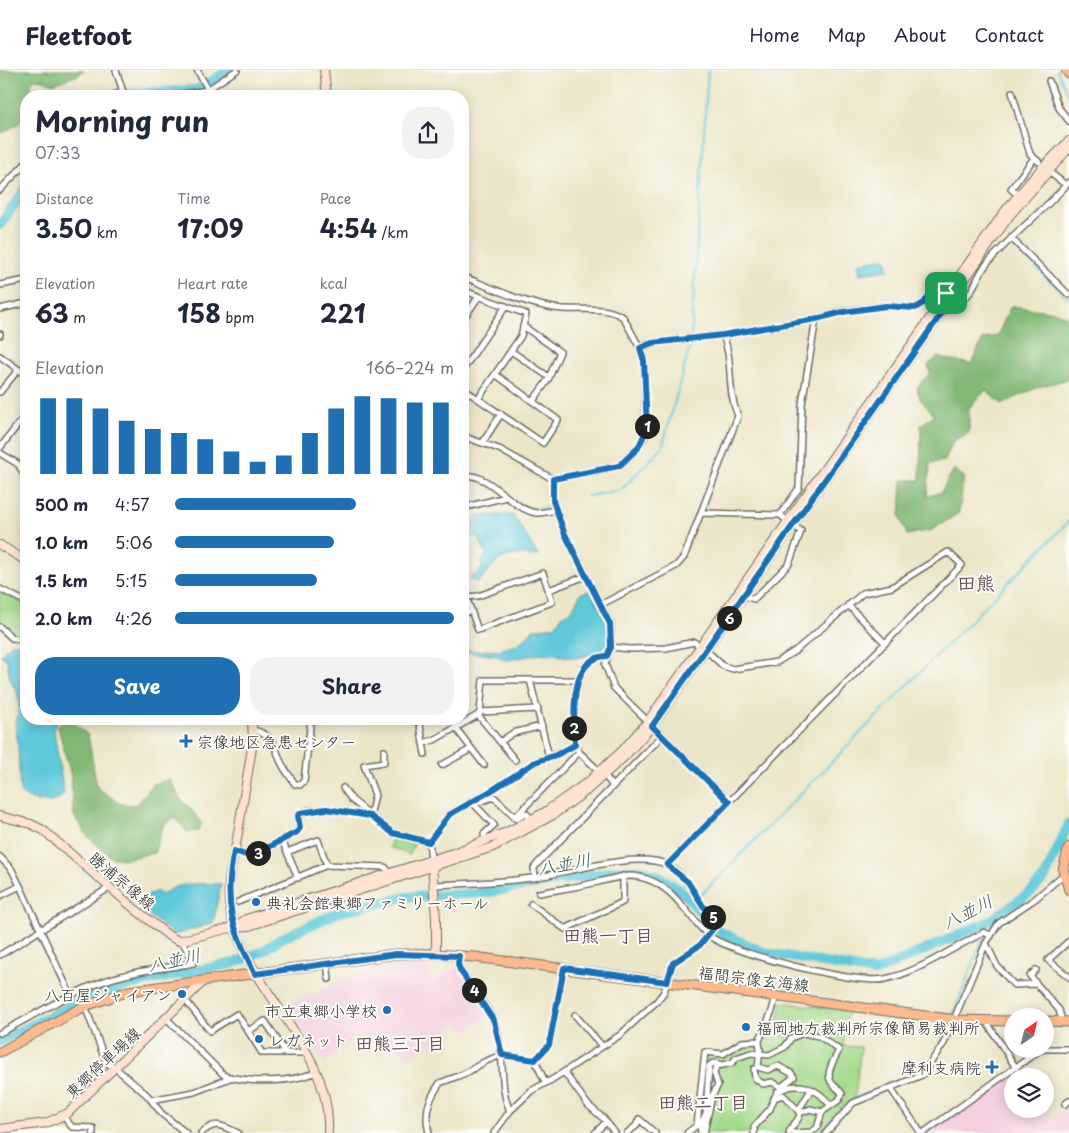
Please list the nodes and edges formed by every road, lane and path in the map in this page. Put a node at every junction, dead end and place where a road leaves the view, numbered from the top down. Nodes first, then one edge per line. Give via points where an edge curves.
1 (116, 70) edge
2 (197, 70) edge
3 (237, 70) edge
4 (324, 70) edge
5 (1066, 70) edge
6 (1069, 74) edge
7 (1049, 81) dead end
8 (124, 90) edge
9 (207, 90) joint
10 (326, 90) edge
11 (1012, 92) dead end
12 (1069, 121) edge
13 (1069, 141) edge
14 (1068, 151) edge
15 (1034, 158) junction
16 (1039, 162) dead end
17 (20, 169) edge
18 (1053, 175) dead end
19 (1068, 183) edge
20 (0, 190) edge
21 (1018, 196) junction
22 (1011, 238) junction
23 (469, 279) edge
24 (20, 281) edge
25 (0, 285) edge
26 (469, 292) edge
27 (950, 295) junction
28 (1069, 295) edge
29 (479, 296) junction
30 (20, 304) edge
31 (506, 306) junction
32 (0, 309) edge
33 (469, 311) edge
34 (816, 319) junction
35 (523, 326) junction
36 (723, 335) junction
37 (640, 348) junction
38 (511, 351) junction
39 (0, 356) edge
40 (469, 360) edge
41 (18, 370) joint
42 (495, 374) junction
43 (550, 377) junction
44 (0, 392) edge
45 (469, 393) edge
46 (478, 399) junction
47 (533, 401) junction
48 (501, 414) junction
49 (20, 423) edge
50 (469, 438) edge
51 (483, 442) junction
52 (0, 448) edge
53 (0, 452) edge
54 (20, 466) edge
55 (469, 476) edge
56 (553, 479) junction
57 (506, 497) junction
58 (469, 506) edge
59 (556, 510) junction
60 (702, 513) junction
61 (780, 515) junction
62 (791, 523) junction
63 (0, 545) edge
64 (20, 557) edge
65 (586, 576) junction
66 (0, 589) edge
67 (549, 590) junction
68 (744, 596) junction
69 (469, 597) edge
70 (20, 599) edge
71 (469, 604) edge
72 (602, 604) junction
73 (848, 605) junction
74 (471, 611) joint
75 (0, 627) edge
76 (20, 639) edge
77 (885, 643) junction
78 (611, 647) junction
79 (704, 648) junction
80 (607, 656) junction
81 (530, 680) junction
82 (579, 680) junction
83 (538, 709) junction
84 (479, 714) junction
85 (469, 719) edge
86 (650, 724) junction
87 (253, 725) edge
88 (310, 725) edge
89 (420, 725) edge
90 (459, 725) edge
91 (542, 726) junction
92 (455, 727) junction
93 (253, 730) junction
94 (662, 736) junction
95 (500, 742) junction
96 (423, 743) junction
97 (575, 745) junction
98 (471, 749) junction
99 (384, 751) dead end
100 (579, 752) junction
101 (425, 754) dead end
102 (549, 757) junction
103 (515, 760) dead end
104 (442, 765) dead end
105 (484, 766) dead end
106 (602, 774) junction
107 (614, 786) junction
108 (343, 788) dead end
109 (729, 802) junction
110 (472, 803) junction
111 (0, 816) edge
112 (370, 816) junction
113 (515, 817) junction
114 (532, 820) junction
115 (282, 840) junction
116 (429, 842) junction
117 (485, 842) junction
118 (1069, 847) edge
119 (234, 851) junction
120 (287, 852) junction
121 (0, 857) edge
122 (432, 864) junction
123 (327, 865) junction
124 (667, 865) junction
125 (390, 874) junction
126 (1063, 874) junction
127 (623, 876) junction
128 (298, 878) junction
129 (535, 878) junction
130 (20, 886) junction
131 (434, 886) junction
132 (109, 888) junction
133 (1069, 890) edge
134 (539, 893) dead end
135 (0, 896) edge
136 (238, 902) dead end
137 (531, 904) dead end
138 (234, 926) junction
139 (41, 930) junction
140 (709, 934) junction
141 (991, 936) junction
142 (183, 941) junction
143 (1069, 941) edge
144 (986, 943) junction
145 (436, 954) junction
146 (0, 955) edge
147 (459, 956) junction
148 (327, 963) junction
149 (564, 968) junction
150 (1036, 970) dead end
151 (255, 974) junction
152 (1069, 977) edge
153 (329, 979) dead end
154 (204, 980) junction
155 (667, 982) junction
156 (1036, 984) junction
157 (70, 994) junction
158 (776, 996) junction
159 (186, 1001) junction
160 (85, 1006) junction
161 (575, 1015) dead end
162 (167, 1019) junction
163 (956, 1020) junction
164 (986, 1021) junction
165 (1004, 1021) edge
166 (1065, 1022) edge
167 (248, 1031) junction
168 (0, 1032) edge
169 (759, 1041) junction
170 (602, 1046) junction
171 (1054, 1049) edge
172 (1069, 1049) edge
173 (0, 1052) edge
174 (286, 1053) junction
175 (307, 1053) junction
176 (760, 1054) junction
177 (502, 1055) junction
178 (1029, 1058) edge
179 (535, 1060) junction
180 (719, 1064) junction
181 (1016, 1068) joint
182 (115, 1069) junction
183 (754, 1069) dead end
184 (317, 1072) junction
185 (564, 1072) junction
186 (1004, 1076) edge
187 (232, 1078) junction
188 (545, 1082) junction
189 (891, 1089) junction
190 (811, 1090) junction
191 (774, 1098) junction
192 (151, 1100) junction
193 (830, 1105) junction
194 (510, 1111) junction
195 (708, 1112) junction
196 (799, 1112) junction
197 (822, 1112) junction
198 (62, 1116) junction
199 (606, 1122) junction
200 (0, 1129) edge
201 (93, 1133) edge
202 (186, 1133) edge
203 (201, 1133) edge
204 (238, 1133) edge
205 (328, 1133) edge
206 (429, 1133) edge
207 (494, 1133) edge
208 (595, 1133) edge
209 (615, 1133) edge
210 (627, 1133) edge
211 (655, 1133) edge
212 (687, 1133) edge
213 (702, 1133) edge
214 (754, 1133) edge
215 (789, 1133) edge
216 (794, 1133) edge
217 (826, 1133) edge
218 (922, 1133) edge

1 - 8 street
2 - 9 street
3 - 9 street
4 - 10 street
5 - 6 main road
7 - 12 street via 1059,108
11 - 15 street via 1030,154
13 - 21 street
14 - 27 street via 1010,215
15 - 16 street
15 - 21 street via 1012,190
17 - 20 street
18 - 19 street
19 - 22 street
21 - 27 street
22 - 27 street via 977,276 964,300 959,302
22 - 28 street
23 - 37 street via 537,305 618,313
24 - 25 street
26 - 29 street
27 - 34 street via 940,289 933,290 924,303 915,308 876,307
27 - 62 street
29 - 31 street
29 - 33 street
30 - 32 street
31 - 35 street via 526,314
31 - 40 street
34 - 36 street
34 - 61 street via 802,404 799,488
35 - 38 street via 521,336
35 - 43 street via 560,352
36 - 37 street via 652,343
36 - 60 street via 730,352 730,382 738,416
37 - 56 street via 644,361 647,429 638,448 619,466
38 - 42 street
38 - 43 street
39 - 41 street
41 - 44 street
42 - 46 street
42 - 47 street
43 - 47 street
45 - 46 street
46 - 48 street
47 - 48 street via 558,420 543,443
48 - 51 street
49 - 52 street
50 - 51 street
51 - 56 street
53 - 54 street
55 - 57 street via 483,480
56 - 59 street
57 - 58 street
57 - 59 street via 537,513
59 - 65 street
60 - 61 street
60 - 72 street via 684,557 676,566
61 - 62 street
62 - 68 street
62 - 68 street via 801,531 789,564 754,599
62 - 79 street
63 - 64 street
65 - 67 street
65 - 72 street
66 - 70 street
67 - 69 street via 543,573
67 - 74 street via 550,604 478,630
68 - 79 street
71 - 74 street
72 - 78 street via 610,624
73 - 77 street
73 - 77 street via 864,593 892,587 948,552 962,565
73 - 79 street via 786,658 768,665 728,668
75 - 76 street via 12,638
77 - 109 street
78 - 79 street via 666,648 692,642
78 - 80 street
79 - 86 street
80 - 82 street via 590,660
80 - 86 street via 605,664 614,688
81 - 82 street
81 - 83 street
81 - 84 street via 483,680
82 - 97 street via 575,694
83 - 84 street
83 - 91 street
84 - 85 street
84 - 95 street
86 - 94 street
86 - 106 street
87 - 93 street
88 - 93 street via 304,781 300,785 295,784 269,737
89 - 96 street
90 - 92 street
91 - 95 street via 513,733
91 - 102 street
92 - 96 street
92 - 98 street
93 - 119 street
94 - 107 street
94 - 109 street
95 - 103 street
96 - 101 street
97 - 100 street
97 - 102 street
98 - 104 street
98 - 105 street
99 - 112 street via 384,762 364,765 375,795
100 - 106 street
100 - 113 street
102 - 110 street via 535,762
106 - 107 street
106 - 114 street
106 - 122 street via 538,824 493,847
107 - 129 street via 538,863 534,868
108 - 112 street
109 - 124 street
110 - 113 street via 494,797
110 - 116 street via 449,815
110 - 117 street via 494,825 484,834
111 - 132 street, 勝浦宗像線 via 44,830
112 - 115 street via 341,810 306,811 298,816 300,825 297,832
112 - 116 street via 393,833
113 - 114 street via 517,819 526,813
114 - 117 street
115 - 119 street via 254,855
115 - 120 street
116 - 122 street
117 - 122 street
118 - 126 main road
119 - 138 street via 228,884
120 - 123 street via 318,840
120 - 128 street
121 - 130 street
122 - 125 street
122 - 131 street
122 - 138 street via 249,926
123 - 125 street via 385,867
123 - 128 street
124 - 129 street via 644,859
124 - 140 street via 688,882 703,906 719,921
125 - 138 street via 246,919
126 - 133 main road
126 - 141 street via 1036,899 999,923
127 - 134 street
127 - 137 street via 623,902 569,929 565,930
127 - 140 street via 640,877 662,886
128 - 136 street
129 - 131 street
130 - 135 street
130 - 139 street
131 - 145 street
132 - 139 street
132 - 142 street, 勝浦宗像線 via 175,940
138 - 142 street
138 - 151 street
139 - 146 street
139 - 157 street
140 - 141 street via 773,961 869,981 899,976 984,932
140 - 155 street via 700,945 673,963
141 - 144 street
142 - 157 street via 193,963 124,975
143 - 152 street via 1048,960
144 - 156 street via 997,966 1014,985
144 - 163 street
145 - 147 main road, 福間宗像玄海線
145 - 148 main road, 福間宗像玄海線 via 396,954
147 - 149 main road, 福間宗像玄海線
147 - 177 street via 460,970 494,1021
148 - 151 main road, 福間宗像玄海線
148 - 153 street
149 - 155 main road, 福間宗像玄海線
149 - 179 street via 549,1045
150 - 156 street via 1030,976
151 - 154 main road, 福間宗像玄海線
151 - 175 street
154 - 159 street, 東郷停車場線
154 - 160 main road, 福間宗像玄海線 via 129,992
155 - 158 main road, 福間宗像玄海線
155 - 170 street via 657,1001 620,1035
156 - 166 street via 1059,1010
157 - 168 street
158 - 163 main road, 福間宗像玄海線
158 - 169 street
159 - 162 street, 東郷停車場線
159 - 167 street via 210,1031 237,1014
160 - 173 main road, 福間宗像玄海線
160 - 182 street via 106,1062
161 - 170 street
162 - 182 street, 東郷停車場線
162 - 187 street via 221,1074
163 - 164 main road, 福間宗像玄海線
163 - 189 street via 922,1075
164 - 165 main road, 福間宗像玄海線
164 - 181 street
167 - 174 street via 262,1053
167 - 174 street via 266,1021
169 - 176 street
169 - 212 street via 742,1042 723,1054 705,1052 697,1125
170 - 185 street
171 - 172 street
174 - 175 street
175 - 184 street
176 - 180 street
176 - 183 street via 758,1067 768,1070 778,1066 793,1074 793,1078 781,1087 772,1082 763,1084 755,1078
176 - 193 street via 783,1048 791,1038 803,1033 815,1034 830,1043 839,1050 829,1077 842,1094
177 - 179 street
177 - 194 street via 504,1096
177 - 206 street via 440,1083 425,1119
178 - 181 street
179 - 188 street
180 - 195 street via 714,1072 718,1085
180 - 195 street via 711,1063 709,1066 705,1099
182 - 192 street
182 - 198 street, 東郷停車場線
184 - 187 street via 303,1078 280,1081
184 - 205 street via 325,1096
185 - 188 street
185 - 199 street via 588,1105
186 - 218 street
187 - 192 street via 194,1092
188 - 194 street
189 - 217 street via 853,1103
189 - 218 street
190 - 191 street via 794,1084 780,1090
190 - 193 street via 823,1096
190 - 196 street
191 - 196 street via 783,1095
191 - 214 street via 770,1109 754,1127
192 - 202 street via 162,1114
193 - 197 street
194 - 207 street
195 - 213 street via 700,1126
196 - 197 street via 810,1109
196 - 215 street
197 - 216 street via 820,1124 814,1130
198 - 200 street, 東郷停車場線 via 46,1123
198 - 201 street via 72,1127 93,1128
199 - 208 street
199 - 209 street
203 - 204 street via 217,1124
210 - 211 street via 639,1119

